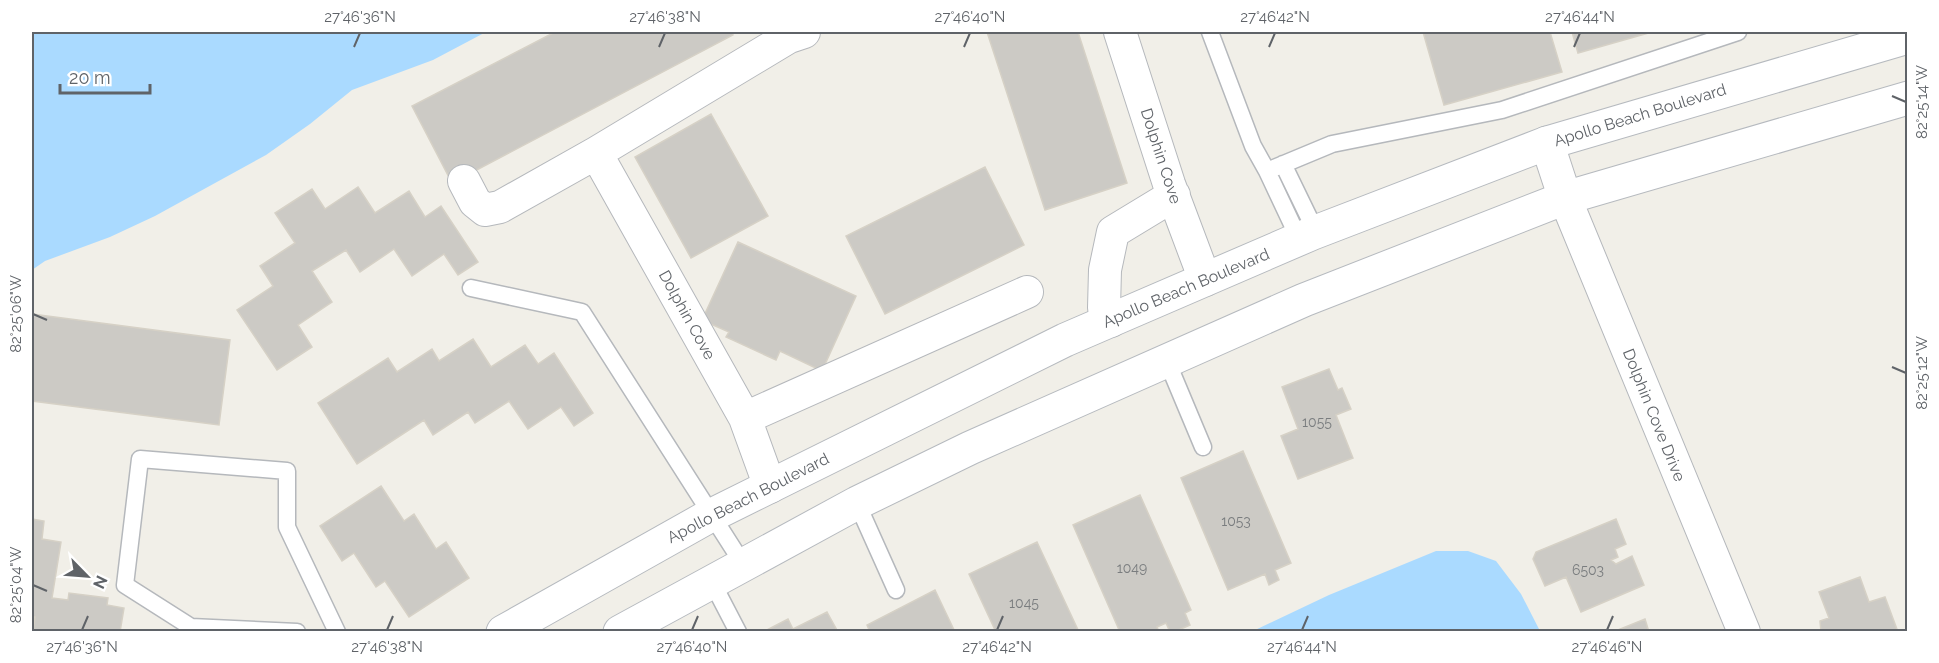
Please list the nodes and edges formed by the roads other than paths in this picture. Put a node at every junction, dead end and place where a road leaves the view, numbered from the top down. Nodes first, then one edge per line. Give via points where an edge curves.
1 (804, 32) edge
2 (1120, 32) edge
3 (1210, 32) edge
4 (1738, 32) edge
5 (1908, 37) edge
6 (1908, 98) edge
7 (1547, 143) junction
8 (596, 153) junction
9 (1284, 164) junction
10 (1267, 171) junction
11 (464, 181) dead end
12 (1172, 190) junction
13 (1565, 198) junction
14 (1308, 235) junction
15 (1204, 280) junction
16 (471, 288) dead end
17 (1027, 292) dead end
18 (1111, 321) junction
19 (1167, 361) junction
20 (745, 418) junction
21 (1203, 447) dead end
22 (770, 487) junction
23 (856, 503) junction
24 (711, 516) junction
25 (743, 564) junction
26 (712, 582) junction
27 (896, 590) dead end
28 (654, 624) edge
29 (297, 632) edge
30 (337, 632) edge
31 (503, 632) edge
32 (620, 632) edge
33 (738, 632) edge
34 (1744, 632) edge

1 - 8 street via 789,37
2 - 12 street, Dolphin Cove
3 - 10 lane via 1253,146
4 - 9 lane via 1502,110 1332,144
5 - 7 main road, Apollo Beach Boulevard
6 - 13 main road
7 - 13 main road
7 - 14 main road, Apollo Beach Boulevard
8 - 11 street via 500,207 485,210 475,202
8 - 20 street, Dolphin Cove
9 - 10 lane
9 - 14 lane
10 - 14 lane
12 - 15 street, Dolphin Cove
12 - 18 street via 1113,232 1105,270 1104,308
13 - 19 main road via 1304,300
13 - 34 street, Dolphin Cove Drive
14 - 15 main road, Apollo Beach Boulevard
15 - 18 main road, Apollo Beach Boulevard
16 - 24 lane via 582,312
17 - 20 street
18 - 22 main road, Apollo Beach Boulevard via 1065,340
19 - 21 lane
19 - 23 main road
20 - 22 street, Dolphin Cove
22 - 24 main road, Apollo Beach Boulevard
23 - 25 main road
23 - 27 lane
24 - 25 lane
24 - 31 main road, Apollo Beach Boulevard
25 - 26 main road
26 - 28 main road
26 - 33 lane
28 - 32 main road
29 - 30 lane via 191,627 125,585 140,459 287,471 287,527

